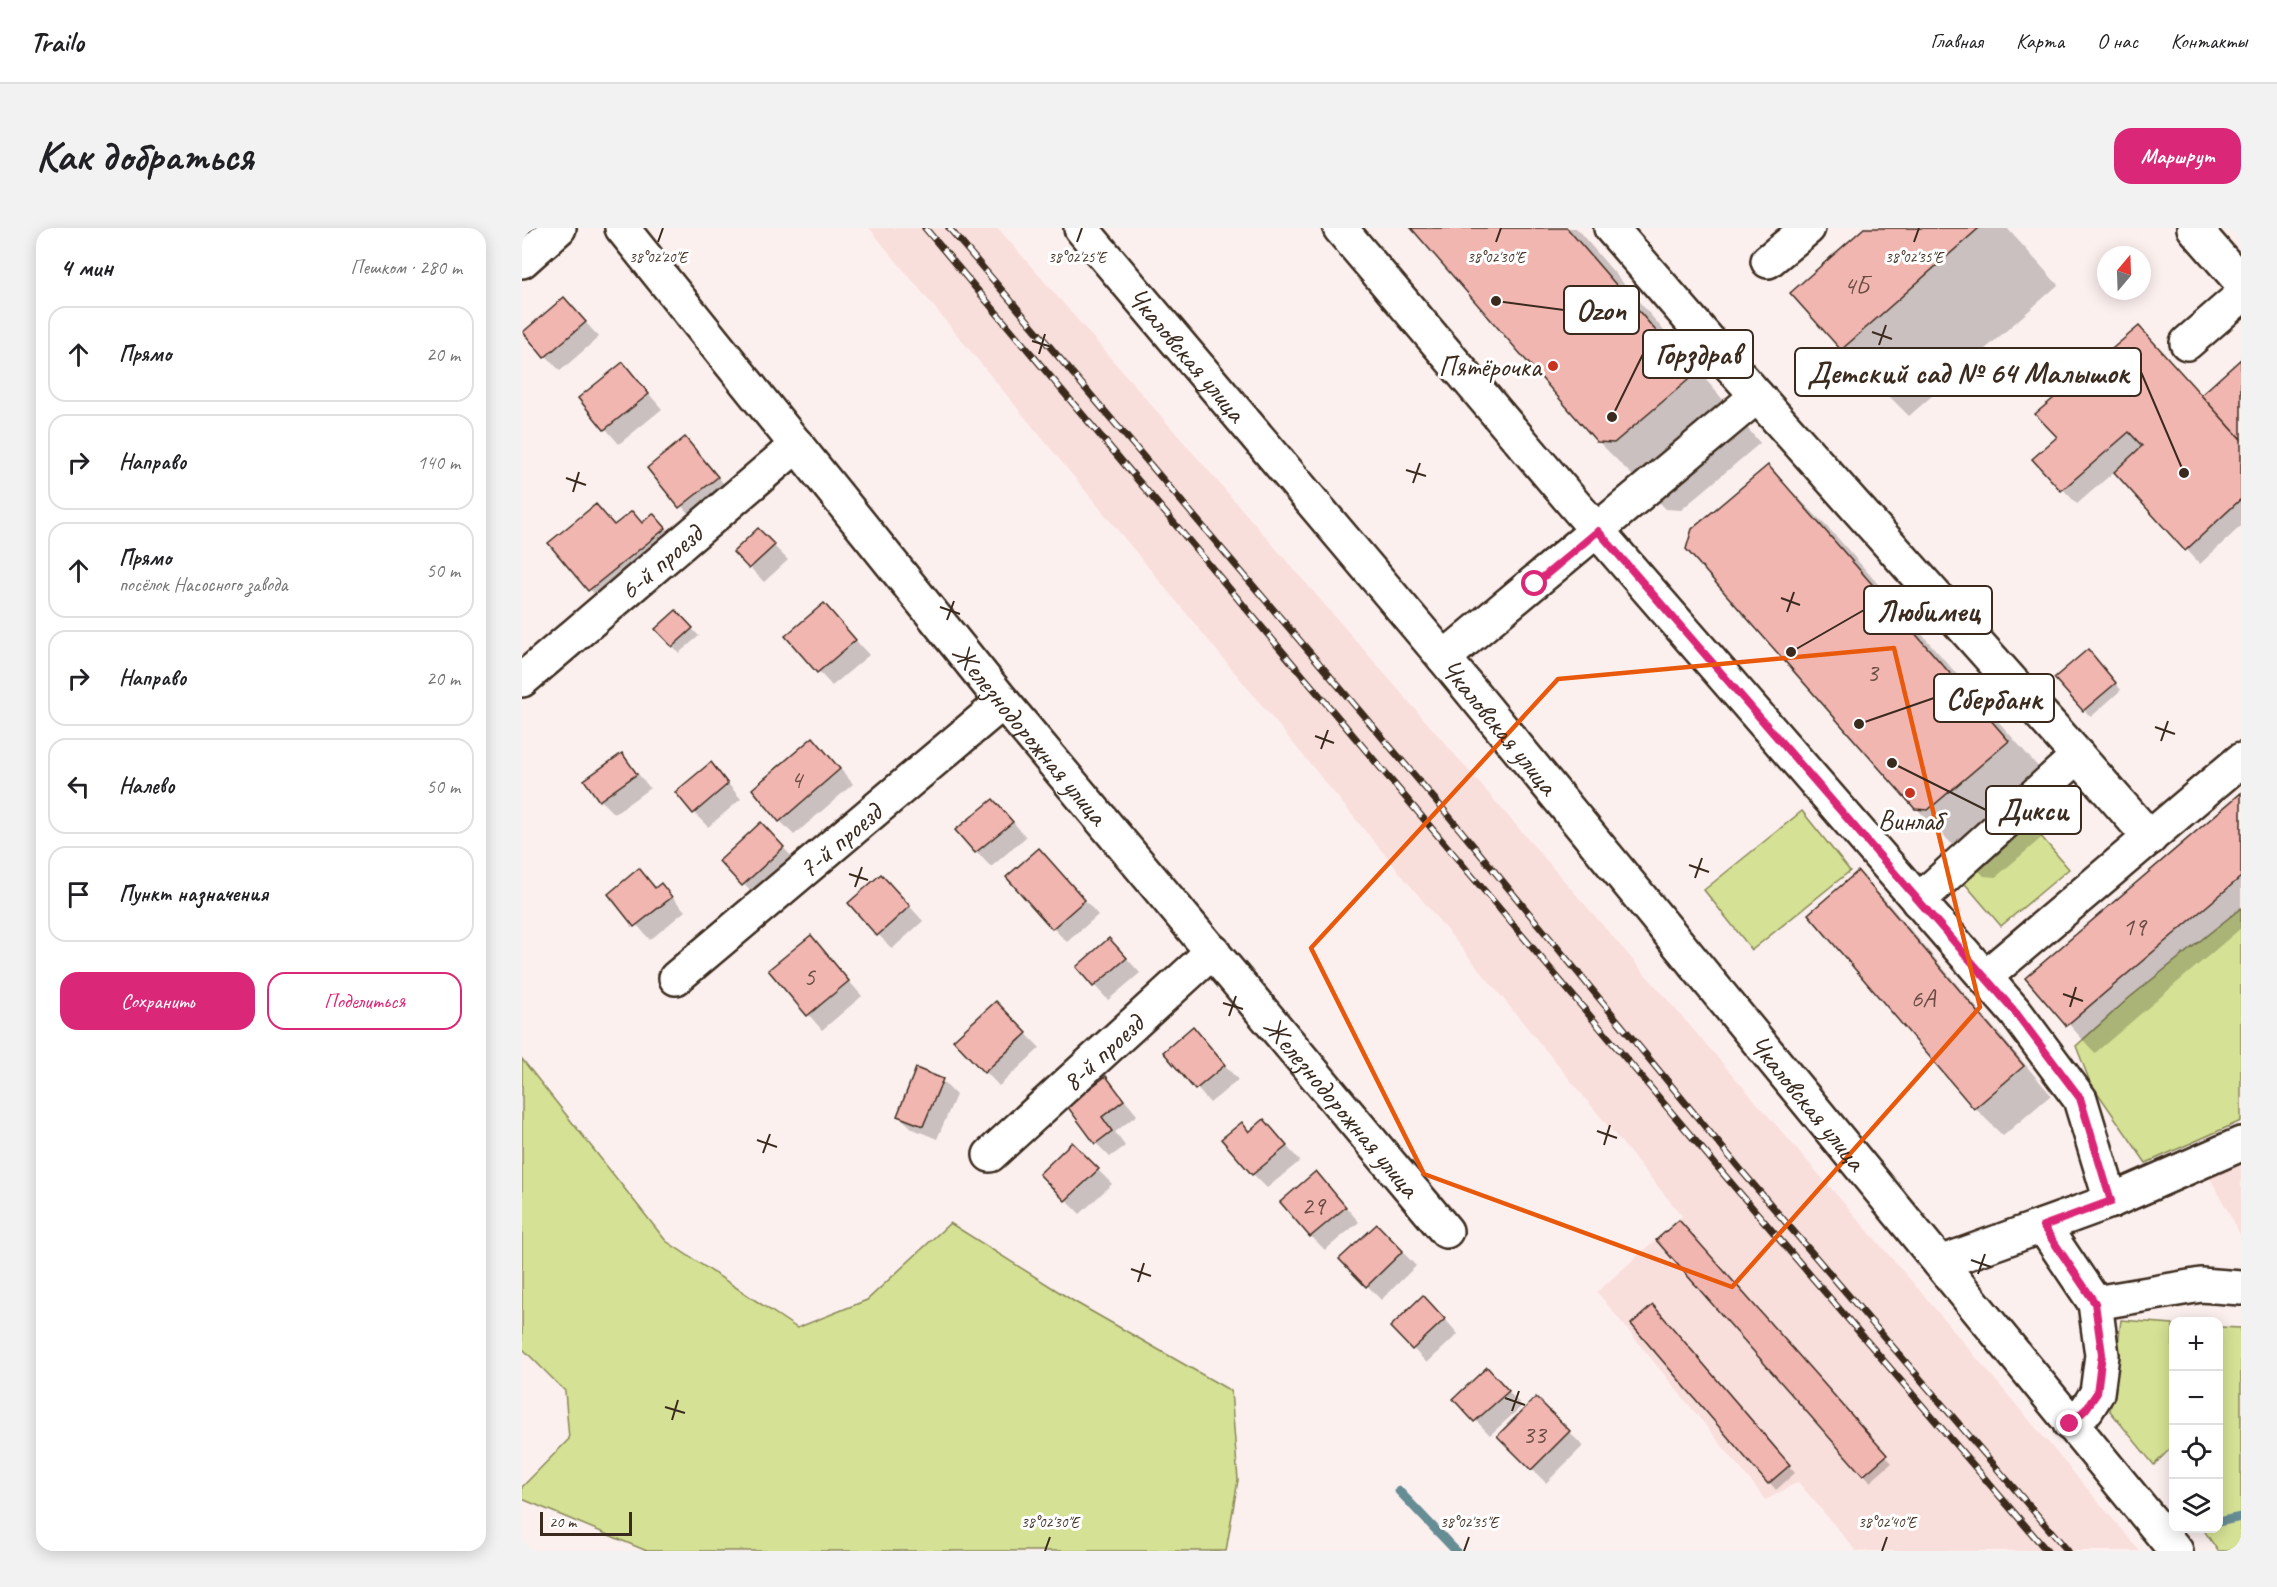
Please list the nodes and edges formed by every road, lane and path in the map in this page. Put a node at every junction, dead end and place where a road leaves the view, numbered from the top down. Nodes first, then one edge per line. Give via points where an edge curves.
1 (560, 228) edge
2 (622, 228) edge
3 (1080, 228) edge
4 (1340, 228) edge
5 (1611, 228) edge
6 (1808, 228) edge
7 (2194, 228) edge
8 (522, 261) edge
9 (1768, 261) dead end
10 (2241, 282) edge
11 (2241, 296) edge
12 (2187, 343) dead end
13 (1757, 396) junction
14 (797, 445) junction
15 (1598, 531) junction
16 (1444, 658) junction
17 (522, 680) edge
18 (1003, 702) junction
19 (2078, 756) junction
20 (2241, 760) edge
21 (2150, 838) junction
22 (1918, 901) junction
23 (1213, 951) junction
24 (1985, 977) junction
25 (676, 978) dead end
26 (2241, 1144) edge
27 (990, 1155) dead end
28 (2111, 1201) junction
29 (2043, 1226) junction
30 (1446, 1231) dead end
31 (1940, 1263) junction
32 (2241, 1288) edge
33 (2095, 1303) junction
34 (2070, 1424) junction
35 (2176, 1551) edge

1 - 8 street
2 - 14 street, Железнодорожная улица
3 - 16 street, Чкаловская улица
4 - 15 street
5 - 13 street
6 - 9 street
7 - 10 street
11 - 12 street
13 - 15 street
13 - 19 street
14 - 17 street, 6-й проезд
14 - 18 street, Железнодорожная улица
15 - 16 street
15 - 22 street
16 - 31 street, Чкаловская улица
18 - 23 street, Железнодорожная улица
18 - 25 street, 7-й проезд
19 - 21 street
19 - 22 street
20 - 21 street
21 - 24 street
22 - 24 street
23 - 27 street, 8-й проезд
23 - 30 street, Железнодорожная улица
24 - 28 street via 2080,1098
26 - 28 street
28 - 29 street
29 - 31 street
29 - 33 street
31 - 34 street, Чкаловская улица
32 - 33 street via 2201,1285
33 - 34 street via 2102,1354 2097,1393
34 - 35 street, Чкаловская улица

